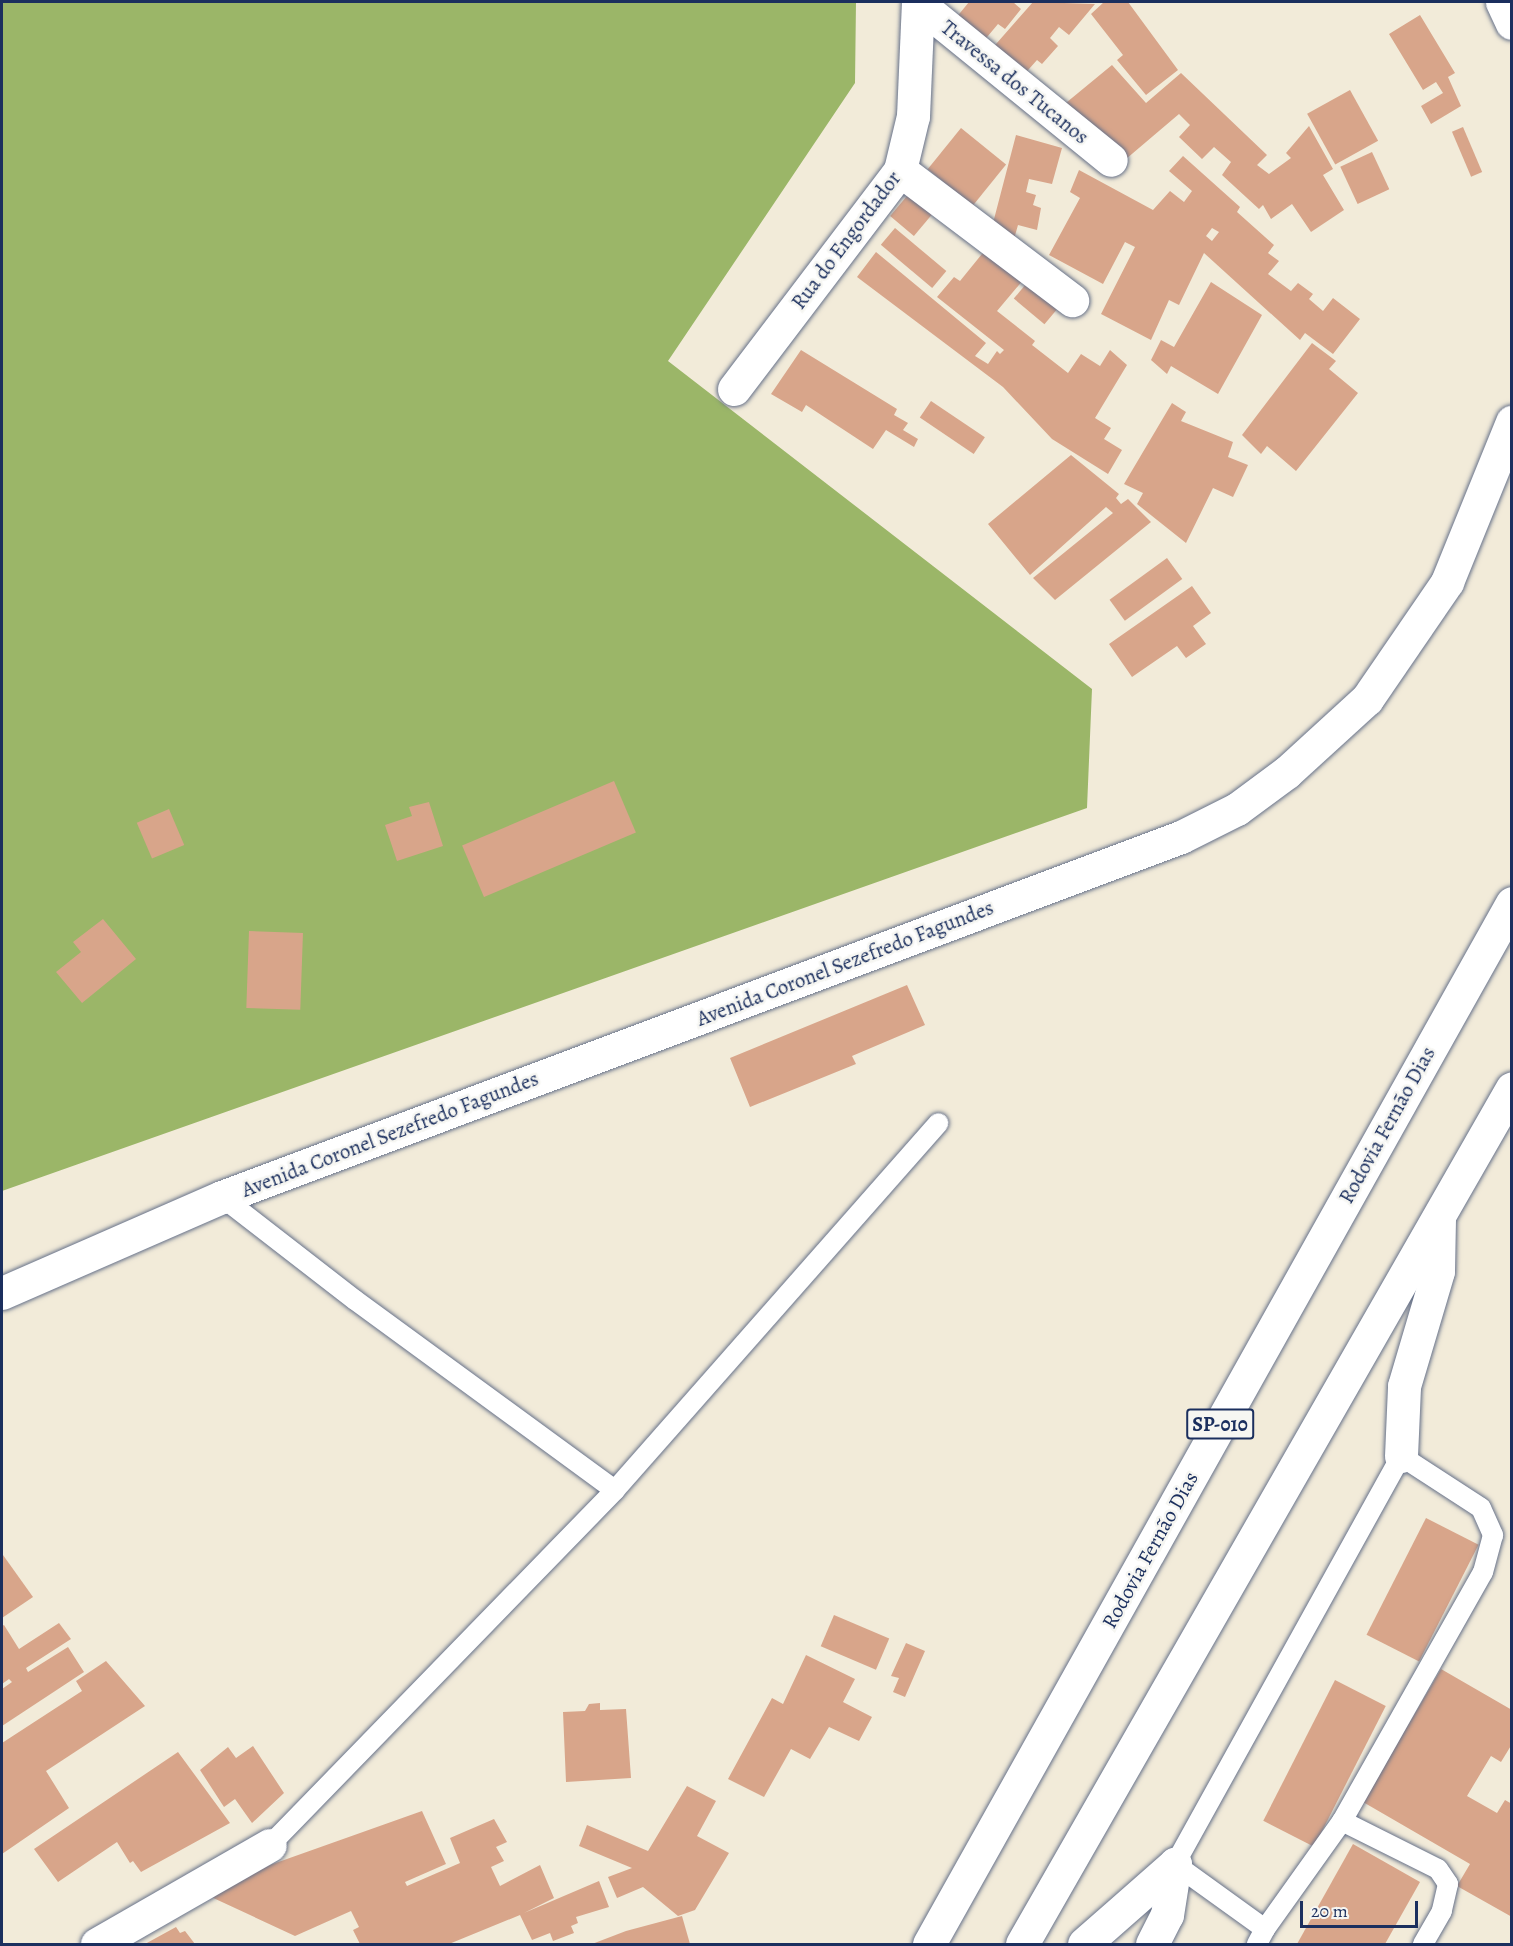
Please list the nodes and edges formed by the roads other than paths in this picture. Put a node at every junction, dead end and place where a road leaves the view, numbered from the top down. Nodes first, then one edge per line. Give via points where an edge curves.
1 (1502, 2) edge
2 (919, 3) edge
3 (1512, 23) edge
4 (1111, 160) dead end
5 (900, 170) junction
6 (1072, 300) dead end
7 (734, 389) dead end
8 (1512, 422) edge
9 (1512, 903) edge
10 (1512, 1088) edge
11 (938, 1123) dead end
12 (222, 1197) junction
13 (1439, 1214) junction
14 (2, 1293) edge
15 (1401, 1456) junction
16 (615, 1490) junction
17 (1342, 1821) junction
18 (270, 1845) joint
19 (1175, 1864) junction
20 (1261, 1937) edge
21 (97, 1944) edge
22 (929, 1944) edge
23 (1023, 1944) edge
24 (1084, 1944) edge
25 (1152, 1944) edge
26 (1423, 1944) edge

1 - 3 main road
2 - 4 main road, Travessa dos Tucanos
2 - 5 main road, Rua do Engordador via 913,116
5 - 6 main road
5 - 7 main road, Rua do Engordador
8 - 12 main road, Avenida Coronel Sezefredo Fagundes via 1447,582 1366,699 1287,772 1237,809 1181,837
9 - 22 main road, Rodovia Fernão Dias / SP-010
10 - 13 main road
11 - 16 lane
12 - 14 main road, Avenida Coronel Sezefredo Fagundes
12 - 16 lane via 355,1300
13 - 15 main road via 1438,1271 1404,1386
13 - 23 main road
15 - 17 lane via 1481,1508 1493,1535 1482,1572
15 - 19 lane
16 - 18 lane
17 - 20 lane
17 - 26 lane via 1438,1869 1448,1884 1442,1911
18 - 21 main road
19 - 20 lane
19 - 24 main road
19 - 25 main road via 1167,1915

